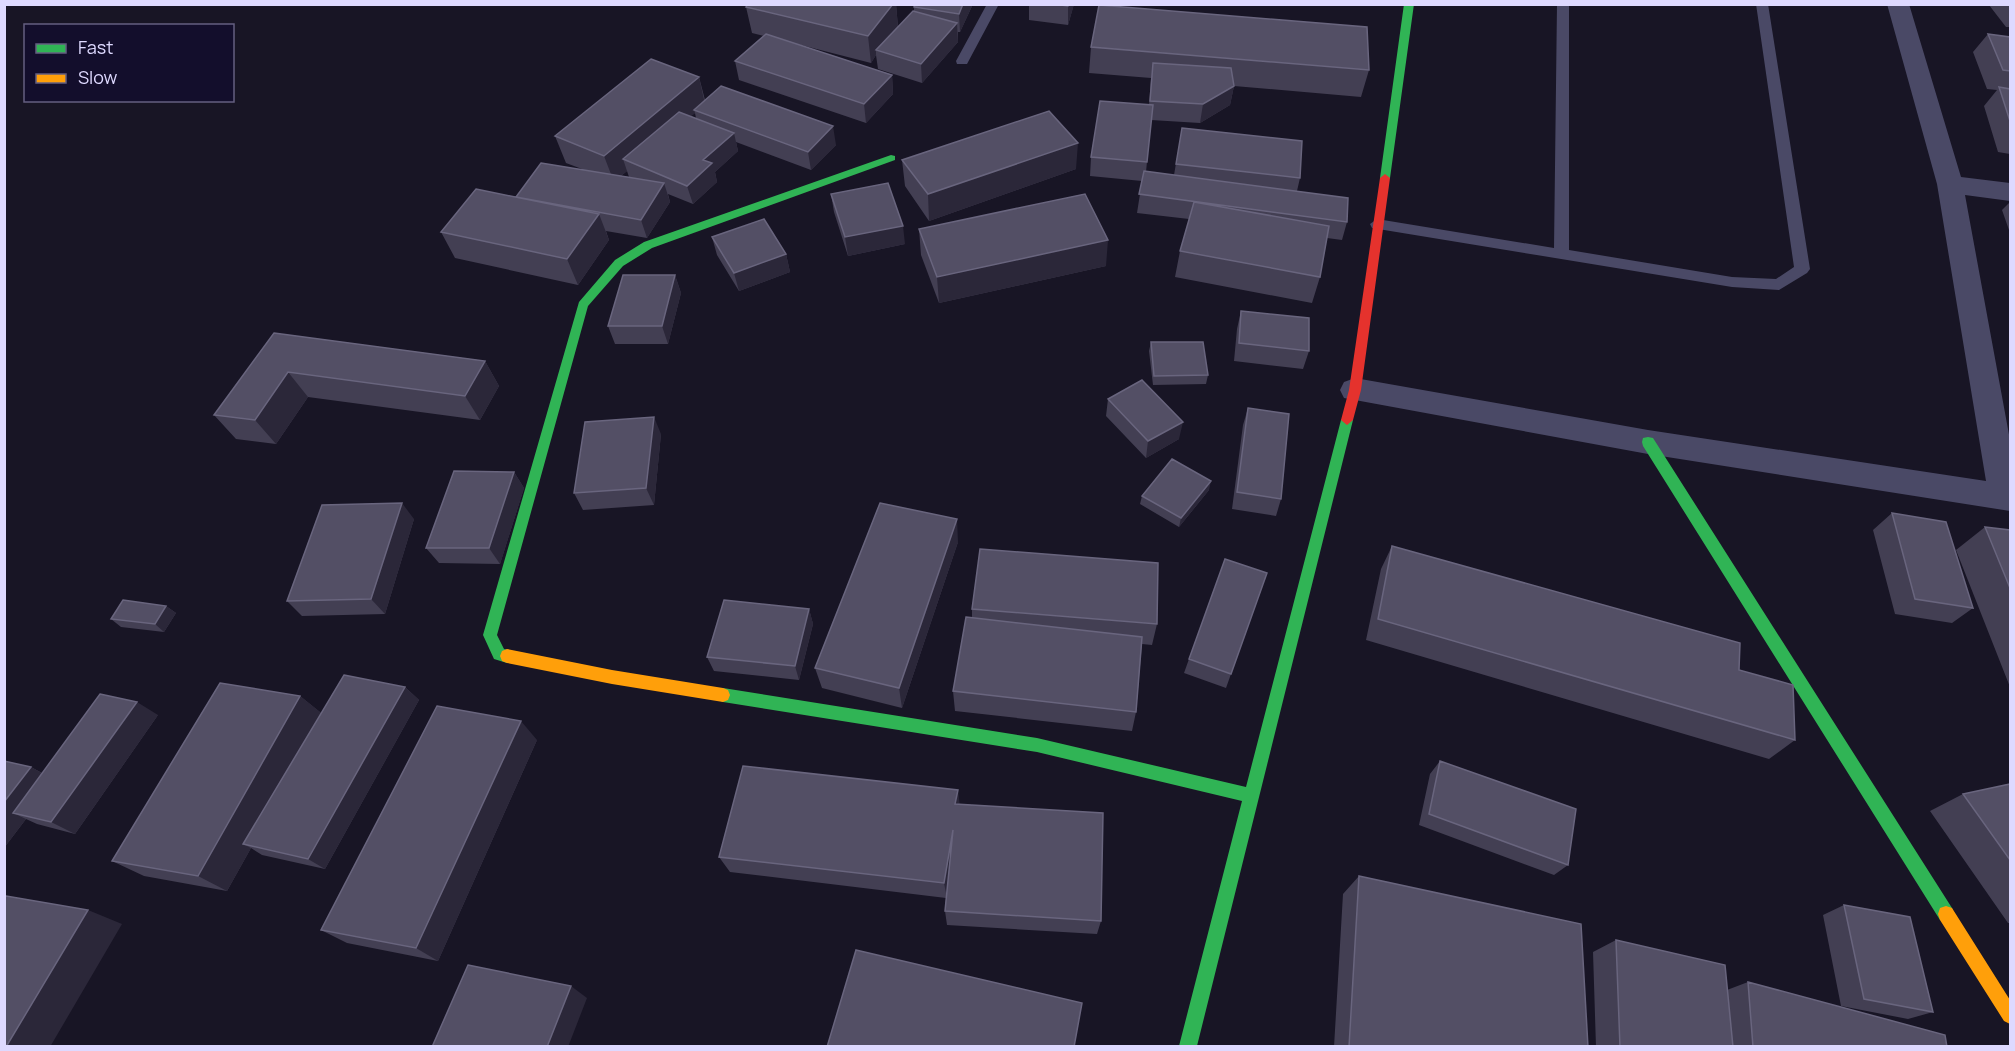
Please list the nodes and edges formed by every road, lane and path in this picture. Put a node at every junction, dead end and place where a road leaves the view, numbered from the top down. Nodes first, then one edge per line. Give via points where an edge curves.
1 (993, 4) edge
2 (1409, 4) edge
3 (1563, 4) edge
4 (1762, 4) edge
5 (1898, 4) edge
6 (962, 61) dead end
7 (891, 159) dead end
8 (1950, 184) junction
9 (2010, 192) edge
10 (1377, 224) junction
11 (1561, 254) junction
12 (1354, 390) junction
13 (1648, 442) junction
14 (2008, 498) edge
15 (1252, 796) junction
16 (2010, 1015) edge
17 (1188, 1047) edge

1 - 6 lane
2 - 10 street
3 - 11 lane
4 - 11 lane via 1802,270 1779,285 1732,282
5 - 8 street
7 - 15 street via 648,245 619,262 583,305 490,635 498,654 612,677 1037,745
8 - 9 street
8 - 14 street
10 - 11 lane
10 - 12 street
12 - 13 street
12 - 15 street
13 - 14 street
13 - 16 street
15 - 17 street

